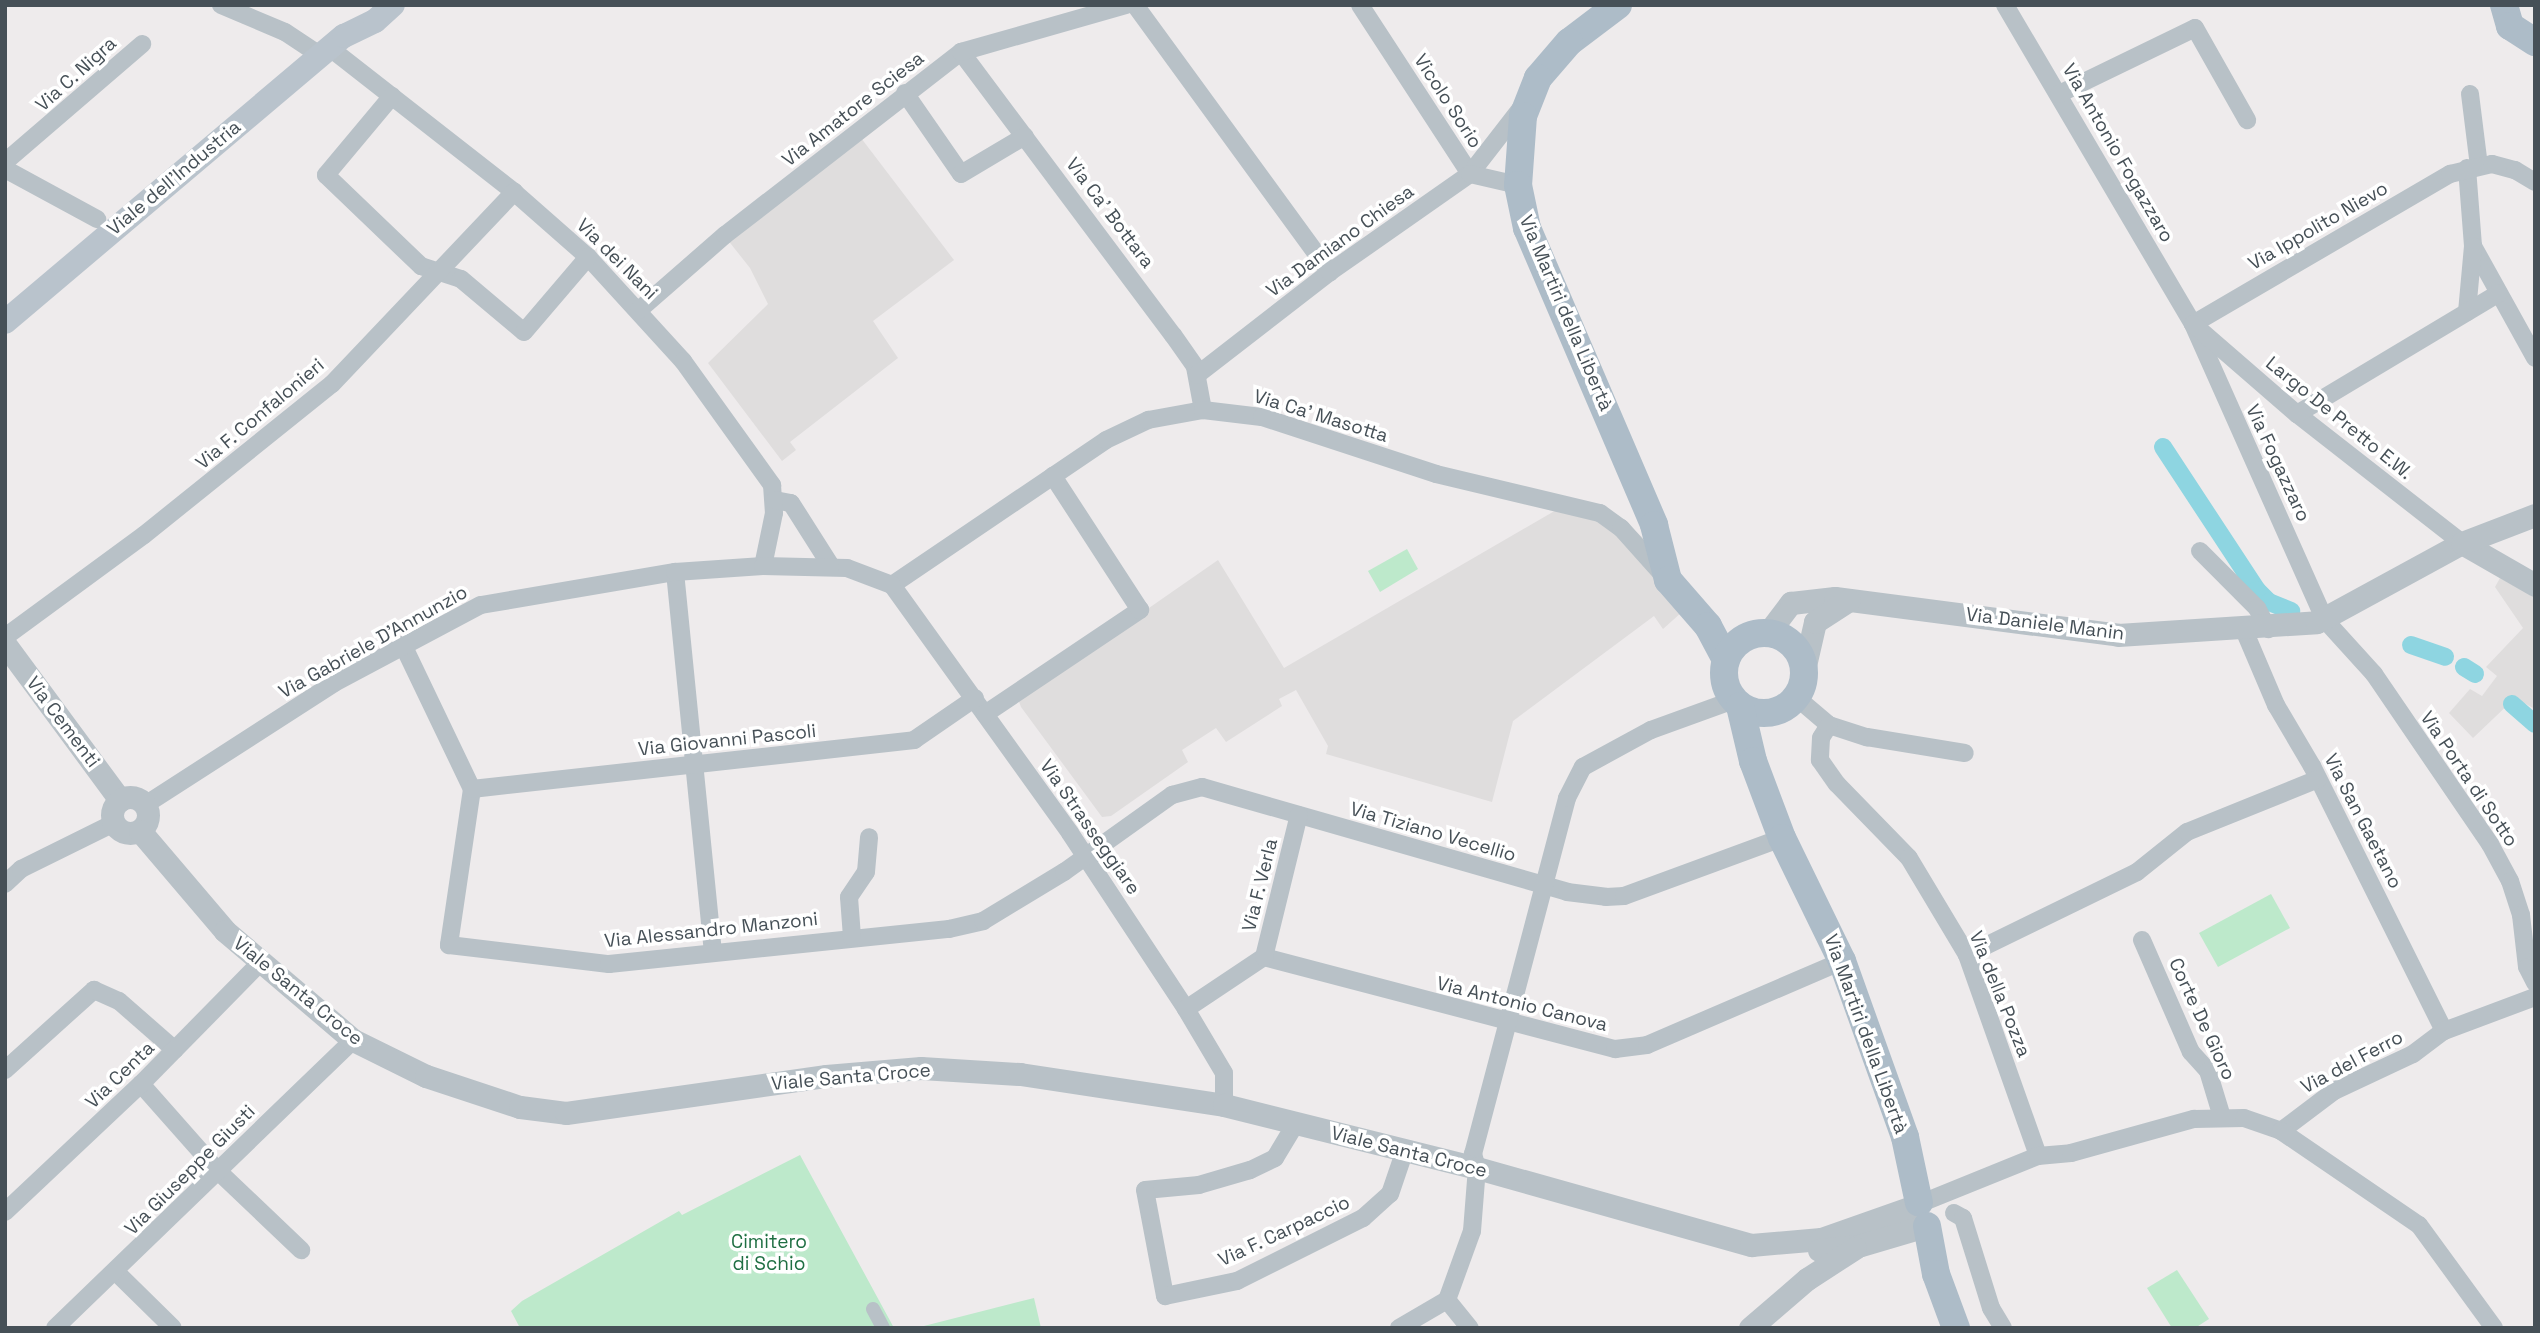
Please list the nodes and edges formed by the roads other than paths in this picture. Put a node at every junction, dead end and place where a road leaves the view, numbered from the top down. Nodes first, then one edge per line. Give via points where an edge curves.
1 (221, 5) edge
2 (364, 5) edge
3 (393, 5) edge
4 (1126, 5) edge
5 (1135, 5) edge
6 (1360, 5) edge
7 (1618, 5) edge
8 (2005, 5) edge
9 (2502, 8) edge
10 (2535, 42) edge
11 (142, 44) dead end
12 (331, 47) junction
13 (961, 52) junction
14 (905, 93) junction
15 (2059, 94) junction
16 (2470, 94) dead end
17 (392, 96) junction
18 (1531, 96) junction
19 (2247, 120) dead end
20 (1025, 136) junction
21 (5, 162) edge
22 (2473, 167) junction
23 (5, 169) edge
24 (1470, 174) junction
25 (2535, 182) edge
26 (1518, 185) junction
27 (514, 192) junction
28 (97, 219) dead end
29 (2473, 246) junction
30 (588, 257) junction
31 (1330, 272) junction
32 (438, 275) junction
33 (2499, 293) junction
34 (639, 310) junction
35 (2467, 312) junction
36 (5, 323) edge
37 (2193, 324) junction
38 (2535, 358) edge
39 (1197, 375) junction
40 (1203, 410) junction
41 (2297, 414) junction
42 (1053, 476) junction
43 (775, 500) junction
44 (2524, 519) edge
45 (2462, 543) junction
46 (2200, 551) dead end
47 (763, 566) junction
48 (831, 566) junction
49 (675, 572) junction
50 (1668, 580) junction
51 (2535, 583) edge
52 (892, 585) junction
53 (1798, 600) junction
54 (1849, 600) junction
55 (1688, 601) junction
56 (2325, 620) junction
57 (1815, 622) junction
58 (2268, 629) junction
59 (2244, 630) junction
60 (1762, 633) junction
61 (5, 637) edge
62 (5, 644) edge
63 (403, 645) junction
64 (1726, 660) junction
65 (1804, 670) junction
66 (975, 698) junction
67 (1796, 698) junction
68 (1737, 703) junction
69 (1769, 713) junction
70 (985, 714) junction
71 (1829, 724) junction
72 (1965, 753) dead end
73 (1752, 754) junction
74 (693, 765) junction
75 (2319, 779) junction
76 (472, 789) junction
77 (120, 800) junction
78 (145, 805) junction
79 (1300, 815) junction
80 (114, 823) junction
81 (140, 831) junction
82 (869, 837) dead end
83 (1782, 838) junction
84 (1086, 857) junction
85 (5, 884) edge
86 (1545, 886) junction
87 (2528, 909) edge
88 (852, 937) junction
89 (2142, 940) dead end
90 (713, 950) junction
91 (1967, 955) junction
92 (1264, 957) junction
93 (1842, 961) junction
94 (260, 963) junction
95 (2535, 983) edge
96 (2535, 997) edge
97 (1186, 1009) junction
98 (1507, 1023) junction
99 (2444, 1031) junction
100 (353, 1040) junction
101 (175, 1050) junction
102 (5, 1070) edge
103 (141, 1084) junction
104 (1224, 1105) junction
105 (2222, 1117) junction
106 (1296, 1123) junction
107 (2281, 1131) junction
108 (1405, 1150) junction
109 (2038, 1156) junction
110 (1477, 1168) junction
111 (218, 1171) junction
112 (5, 1212) edge
113 (1921, 1213) junction
114 (1954, 1213) dead end
115 (1818, 1245) junction
116 (1858, 1246) junction
117 (300, 1251) dead end
118 (117, 1273) junction
119 (1807, 1279) junction
120 (1447, 1300) junction
121 (873, 1309) dead end
122 (55, 1328) edge
123 (173, 1328) edge
124 (883, 1328) edge
125 (1399, 1328) edge
126 (1470, 1328) edge
127 (1750, 1328) edge
128 (1956, 1328) edge
129 (2003, 1328) edge
130 (2494, 1328) edge

1 - 12 street, Via dei Nani
2 - 12 main road, Viale dell'Industria
3 - 12 main road, Viale dell'Industria
4 - 13 street, Via Amatore Sciesa
5 - 31 street
6 - 24 street, Vicolo Sorio
7 - 18 main road, Via Martiri della Libertà via 1550,60
8 - 15 street, Via Antonio Fogazzaro
9 - 10 main road via 2518,35
11 - 21 street, Via C. Nigra
12 - 17 street, Via dei Nani
12 - 36 main road, Viale dell'Industria
13 - 14 street, Via Amatore Sciesa
13 - 20 street, Via Ca' Bottara
14 - 20 street via 961,174
14 - 34 street, Via Amatore Sciesa
15 - 19 street via 2195,28
15 - 37 street, Via Antonio Fogazzaro
16 - 22 street
17 - 27 street, Via dei Nani
17 - 32 street via 326,175 421,266
18 - 24 street, Vicolo Sorio
18 - 26 main road, Via Martiri della Libertà via 1517,152
20 - 39 street, Via Ca' Bottara via 1173,335
22 - 25 street via 2503,165
22 - 29 street
22 - 37 street, Via Ippolito Nievo
23 - 28 street
24 - 26 street
24 - 31 street, Via Damiano Chiesa
26 - 50 main road, Via Martiri della Libertà via 1527,229 1654,525
27 - 30 street, Via dei Nani
27 - 32 street, Via F. Confalonieri
29 - 33 street
29 - 35 street
30 - 32 street via 524,332 461,279
30 - 34 street, Via dei Nani
31 - 39 street, Via Damiano Chiesa
32 - 61 street, Via F. Confalonieri via 332,384 267,439
33 - 35 street
33 - 38 street
34 - 43 street, Via dei Nani via 766,473
35 - 41 street
37 - 41 street, Largo De Pretto E.W.
37 - 56 street, Via Fogazzaro
39 - 40 street, Via Ca' Bottara
40 - 42 street, Via Ca' Masotta via 1147,420
40 - 50 street, Via Ca' Masotta via 1262,416 1436,474 1600,513 1621,528
41 - 45 street, Largo De Pretto E.W.
42 - 52 street, Via Ca' Masotta
42 - 70 street via 1140,610
43 - 47 street
43 - 48 street via 791,503
44 - 45 street
44 - 51 street via 2503,539 2504,556
45 - 51 street
45 - 56 street
46 - 58 street via 2257,608
47 - 48 street, Via Gabriele D'Annunzio
47 - 49 street, Via Gabriele D'Annunzio
48 - 52 street, Via Gabriele D'Annunzio
49 - 63 street, Via Gabriele D'Annunzio via 481,605
49 - 74 street
50 - 55 main road, Via Martiri della Libertà
52 - 66 street, Via Strasseggiare
53 - 54 street, Via Daniele Manin
53 - 57 street via 1812,607
53 - 60 street
54 - 57 street
54 - 59 street, Via Daniele Manin via 2118,635
55 - 60 main road, Via Martiri della Libertà
55 - 64 main road, Via Martiri della Libertà
56 - 58 street, Via Daniele Manin
56 - 87 street, Via Porta di Sotto via 2374,674 2490,844
57 - 65 street
58 - 59 street, Via Daniele Manin
59 - 75 street, Via San Gaetano via 2276,705
60 - 64 main road via 1732,648
60 - 65 main road, Via Martiri della Libertà via 1796,649
62 - 77 street, Via Cementi
63 - 76 street
63 - 78 street, Via Gabriele D'Annunzio via 334,683
64 - 68 main road, Via Martiri della Libertà via 1726,688
65 - 67 main road
66 - 70 street, Via Strasseggiare
66 - 74 street, Via Giovanni Pascoli via 914,740
67 - 69 main road
67 - 71 street
68 - 69 main road
68 - 73 main road, Via Martiri della Libertà
68 - 86 street via 1651,730 1583,768 1567,798
69 - 73 main road
70 - 84 street, Via Strasseggiare
71 - 72 street via 1867,737
71 - 91 street, Via della Pozza via 1818,751 1825,769 1909,858
73 - 83 main road, Via Martiri della Libertà
74 - 76 street, Via Giovanni Pascoli
74 - 90 street
75 - 91 street via 2187,832 2137,872
75 - 99 street, Via San Gaetano
76 - 90 street, Via Alessandro Manzoni via 449,946 610,964
77 - 78 street via 129,797
77 - 80 street via 114,807
78 - 81 street via 148,819
79 - 84 street, Via Tiziano Vecellio via 1202,787 1185,788
79 - 86 street, Via Tiziano Vecellio
79 - 92 street, Via F. Verla
80 - 81 street via 121,831
80 - 85 street via 21,869
81 - 94 street, Viale Santa Croce via 225,930
82 - 88 street via 866,872 849,897
83 - 86 street, Via Tiziano Vecellio via 1624,896
83 - 93 main road, Via Martiri della Libertà
84 - 88 street, Via Alessandro Manzoni via 983,921
84 - 97 street, Via Strasseggiare
86 - 98 street
87 - 95 street, Via Porta di Sotto via 2527,967
88 - 90 street, Via Alessandro Manzoni
89 - 105 street, Corte De Gioro via 2192,1052 2208,1071
91 - 109 street, Via della Pozza
92 - 97 street, Via F. Verla
92 - 98 street, Via Antonio Canova
93 - 98 street, Via Antonio Canova via 1647,1045 1615,1049
93 - 113 main road, Via Martiri della Libertà via 1905,1137
94 - 100 street, Viale Santa Croce
94 - 101 street, Via Centa
96 - 99 street, Via del Ferro
97 - 104 street, Via Strasseggiare via 1224,1073
98 - 110 street via 1473,1154
99 - 107 street, Via del Ferro via 2413,1054 2334,1091
100 - 104 street, Viale Santa Croce via 426,1076 520,1107 566,1114 813,1077 921,1068 1020,1074
100 - 111 street, Via Giuseppe Giusti
101 - 102 street via 119,1001 94,990
101 - 103 street, Via Centa
103 - 111 street
103 - 112 street, Via Centa
104 - 106 street, Viale Santa Croce
105 - 107 street via 2244,1118
105 - 109 street via 2159,1126 2071,1153
106 - 108 street, Viale Santa Croce
106 - 108 street, Via F. Carpaccio via 1275,1158 1250,1170 1199,1185 1145,1191 1165,1296 1237,1281 1363,1218 1390,1194
107 - 130 street via 2420,1225
108 - 110 street, Viale Santa Croce
109 - 113 street
110 - 115 street, Viale Santa Croce via 1717,1238
110 - 120 street via 1472,1231
111 - 117 street
111 - 118 street, Via Giuseppe Giusti
113 - 115 street, Viale Santa Croce
113 - 116 street, Viale Santa Croce
113 - 128 main road, Via Martiri della Libertà
114 - 129 street via 1963,1218 1991,1308
115 - 116 street, Viale Santa Croce
115 - 119 street
116 - 119 street
118 - 122 street, Via Giuseppe Giusti
118 - 123 street
119 - 127 street
120 - 125 street
120 - 126 street
121 - 124 street

